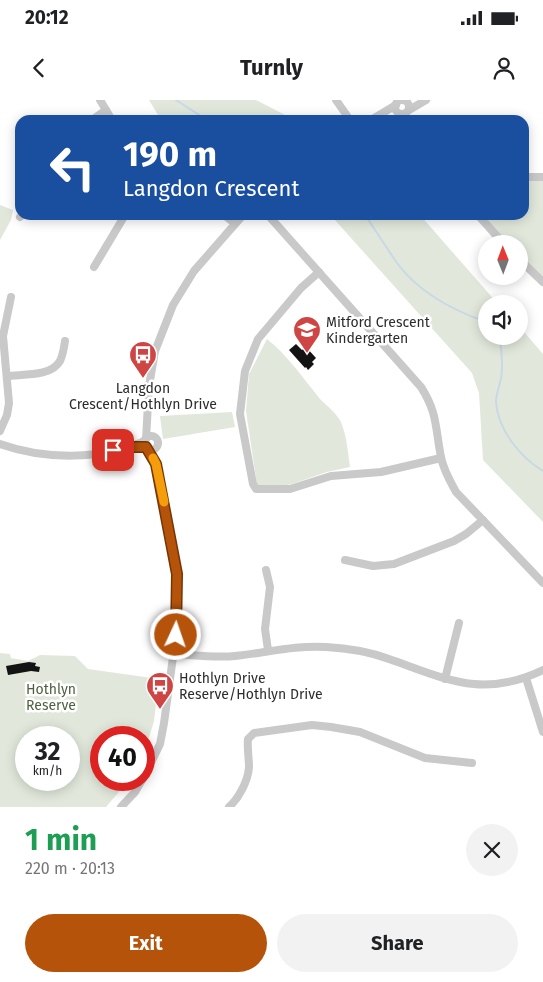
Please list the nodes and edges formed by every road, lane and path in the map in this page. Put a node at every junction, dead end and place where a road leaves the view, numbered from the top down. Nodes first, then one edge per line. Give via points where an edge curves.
1 (100, 100) edge
2 (336, 100) edge
3 (413, 100) edge
4 (426, 100) edge
5 (404, 101) edge
6 (396, 105) junction
7 (106, 110) junction
8 (99, 115) edge
9 (109, 115) edge
10 (346, 115) edge
11 (379, 115) edge
12 (405, 115) edge
13 (529, 177) edge
14 (543, 177) edge
15 (123, 220) edge
16 (230, 220) edge
17 (237, 220) edge
18 (272, 220) edge
19 (482, 220) edge
20 (234, 223) junction
21 (496, 235) edge
22 (94, 267) dead end
23 (528, 267) edge
24 (319, 272) junction
25 (543, 282) edge
26 (11, 297) dead end
27 (65, 341) dead end
28 (7, 376) junction
29 (0, 431) edge
30 (0, 444) edge
31 (149, 444) junction
32 (441, 458) junction
33 (483, 520) junction
34 (345, 560) dead end
35 (266, 570) dead end
36 (543, 583) edge
37 (459, 623) dead end
38 (268, 650) junction
39 (174, 654) junction
40 (543, 670) edge
41 (526, 678) junction
42 (445, 679) junction
43 (543, 732) edge
44 (155, 754) edge
45 (472, 763) dead end
46 (136, 791) edge
47 (122, 807) edge
48 (229, 807) edge

1 - 7 street
2 - 10 street
3 - 5 street
4 - 12 street
5 - 6 street
5 - 12 street via 408,103
6 - 11 street
6 - 12 street via 396,111
7 - 8 street
7 - 9 street
13 - 14 street
15 - 22 street
16 - 20 street
17 - 20 street
18 - 24 street
19 - 21 street
20 - 31 street via 194,271 173,305 155,351 149,386
23 - 25 street
24 - 32 street via 421,387 433,409
24 - 32 street via 300,288 258,338 245,371 240,414 256,489 290,489 331,476 381,472
26 - 28 street via 3,336
27 - 28 street via 62,358 54,368
28 - 29 street via 9,403
30 - 31 street via 47,456 94,454
31 - 39 street via 156,464 177,574
32 - 33 street via 456,492
33 - 34 street via 454,540 394,564 374,566
33 - 36 street
35 - 38 street via 270,587 265,629
37 - 42 street
38 - 39 street via 234,656
38 - 42 street via 305,646 366,653
39 - 44 street via 160,744
40 - 41 street
41 - 42 street via 478,685
41 - 43 street
45 - 48 street via 425,758 360,732 331,727 312,725 254,733 248,739 249,769 243,787
46 - 47 street

